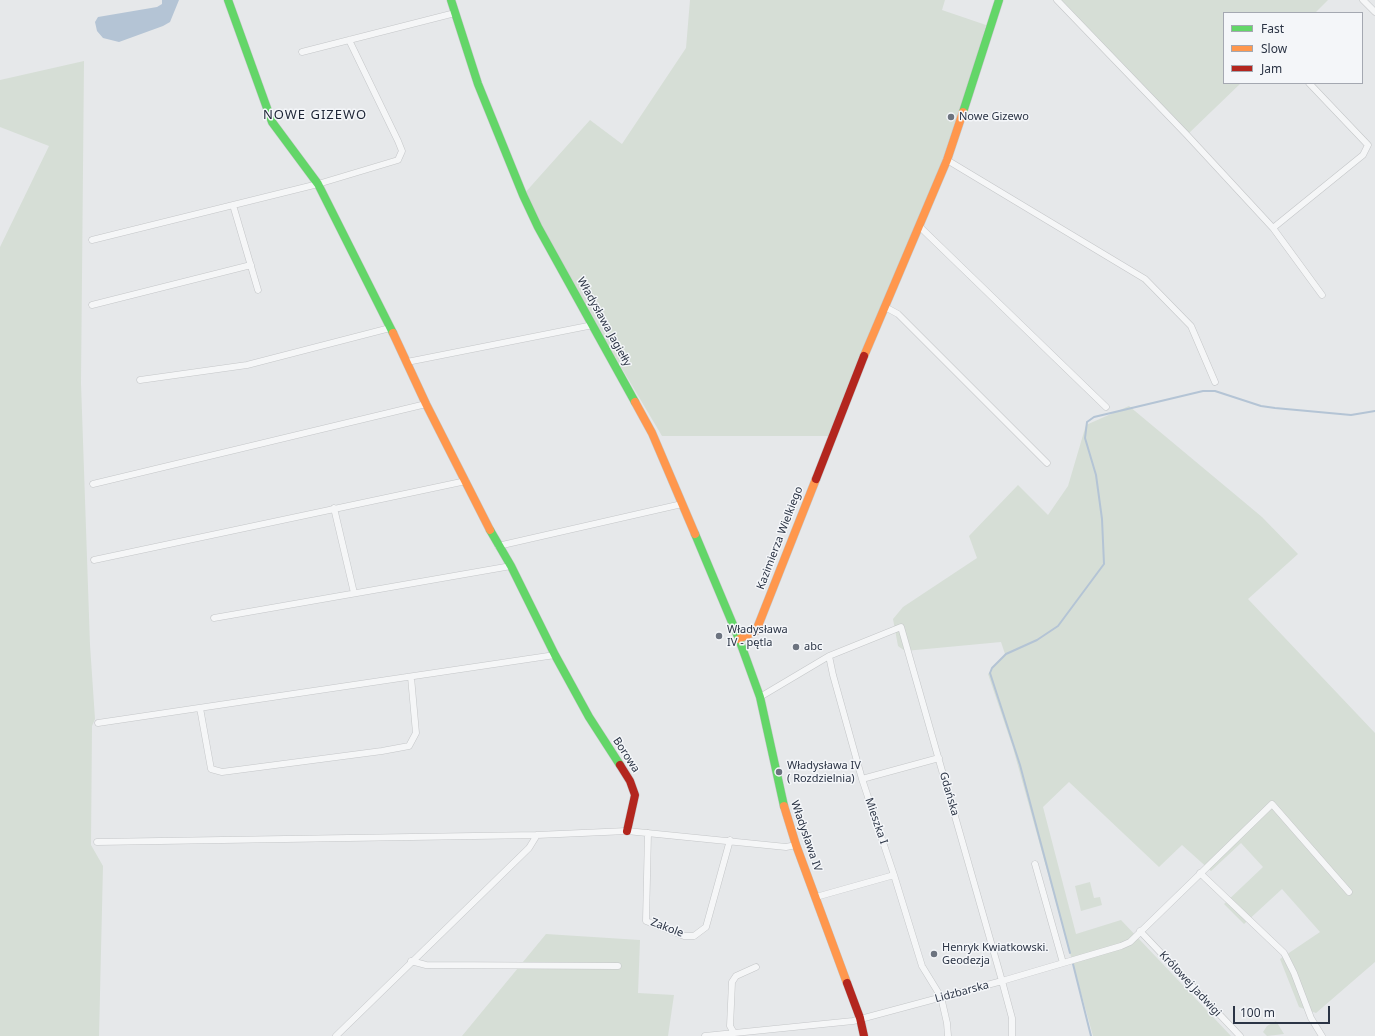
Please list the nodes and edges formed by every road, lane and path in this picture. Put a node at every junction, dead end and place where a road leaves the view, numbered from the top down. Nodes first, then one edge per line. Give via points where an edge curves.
1 (228, 0) edge
2 (451, 0) edge
3 (999, 0) edge
4 (1057, 0) edge
5 (1363, 0) edge
6 (1375, 12) edge
7 (455, 13) junction
8 (349, 40) junction
9 (302, 52) dead end
10 (1310, 84) edge
11 (1375, 141) edge
12 (1368, 145) junction
13 (947, 160) junction
14 (318, 184) junction
15 (233, 205) junction
16 (920, 227) junction
17 (1273, 228) junction
18 (92, 240) dead end
19 (251, 265) junction
20 (258, 290) dead end
21 (1322, 295) dead end
22 (92, 305) dead end
23 (885, 307) junction
24 (593, 325) junction
25 (390, 328) junction
26 (407, 362) junction
27 (140, 380) dead end
28 (1215, 382) dead end
29 (426, 404) junction
30 (1106, 407) dead end
31 (1047, 463) dead end
32 (466, 482) junction
33 (93, 484) dead end
34 (682, 504) junction
35 (334, 508) junction
36 (498, 546) junction
37 (94, 560) dead end
38 (511, 566) junction
39 (354, 593) junction
40 (214, 618) dead end
41 (739, 639) junction
42 (555, 655) junction
43 (829, 656) junction
44 (411, 677) junction
45 (760, 697) junction
46 (200, 708) junction
47 (98, 722) dead end
48 (939, 758) junction
49 (862, 779) junction
50 (626, 831) junction
51 (648, 832) junction
52 (537, 835) junction
53 (730, 840) junction
54 (97, 842) dead end
55 (796, 844) junction
56 (1035, 864) dead end
57 (1200, 873) junction
58 (894, 875) junction
59 (1349, 892) dead end
60 (816, 897) junction
61 (1140, 931) junction
62 (412, 961) junction
63 (1063, 963) junction
64 (618, 966) dead end
65 (756, 967) dead end
66 (1002, 981) junction
67 (941, 998) junction
68 (860, 1018) junction
69 (734, 1033) junction
70 (764, 1033) edge
71 (336, 1036) edge
72 (705, 1036) edge
73 (864, 1036) edge
74 (948, 1036) edge
75 (1012, 1036) edge
76 (1240, 1036) edge
77 (1322, 1036) edge

1 - 14 street, Borowa via 272,122
2 - 7 street, Władysława Jagiełły
3 - 13 street, Kazimierza Wielkiego
4 - 17 street
5 - 6 street
7 - 8 street
7 - 24 street, Władysława Jagiełły via 478,84 523,195
8 - 9 street
8 - 14 street via 402,151 398,160
10 - 12 street
11 - 12 street
12 - 17 street via 1363,155
13 - 16 street, Kazimierza Wielkiego
13 - 28 street via 1146,279 1191,326
14 - 15 street
14 - 25 street, Borowa
15 - 18 street
15 - 19 street
16 - 23 street, Kazimierza Wielkiego
16 - 30 street
17 - 21 street
19 - 20 street
19 - 22 street
23 - 31 street via 898,314
23 - 41 street, Kazimierza Wielkiego via 756,631
24 - 26 street
24 - 34 street, Władysława Jagiełły via 652,433
25 - 26 street, Borowa
25 - 27 street via 247,365
26 - 29 street, Borowa
29 - 32 street, Borowa
29 - 33 street
32 - 35 street
32 - 36 street, Borowa
34 - 36 street
34 - 41 street, Władysława Jagiełły
35 - 37 street
35 - 39 street
36 - 38 street, Borowa
38 - 39 street
38 - 42 street, Borowa
39 - 40 street
41 - 45 street, Władysława IV
42 - 44 street
42 - 50 street, Borowa via 589,717 630,781 635,795
43 - 45 street
43 - 48 street, Gdańska via 901,627
43 - 49 street, Mieszka I
44 - 46 street
44 - 46 street via 416,733 409,746 382,751 222,772 211,769
45 - 55 street, Władysława IV via 782,800
46 - 47 street
48 - 49 street
48 - 66 street, Gdańska
49 - 58 street, Mieszka I
50 - 51 street
50 - 52 street
51 - 53 street
51 - 53 street, Zakole via 646,921 684,936 694,936 706,927
52 - 54 street
52 - 62 street via 529,848
53 - 55 street via 786,846
55 - 60 street, Władysława IV
56 - 63 street
57 - 59 street, Lidzbarska via 1272,804
57 - 61 street, Lidzbarska
57 - 77 street via 1284,953 1311,1018
58 - 60 street
58 - 67 street, Mieszka I via 922,966
60 - 68 street, Władysława IV
61 - 63 street, Lidzbarska via 1130,942 1121,946
61 - 76 street, Królowej Jadwigi
62 - 64 street via 426,965
62 - 71 street
63 - 66 street, Lidzbarska
65 - 69 street via 736,976 732,982 730,1026
66 - 67 street, Lidzbarska
66 - 75 street, Gdańska via 1012,1018
67 - 68 street, Lidzbarska
67 - 74 street, Mieszka I
68 - 70 street, Lidzbarska
68 - 73 street, Władysława IV
69 - 70 street, Lidzbarska
69 - 72 street, Lidzbarska

